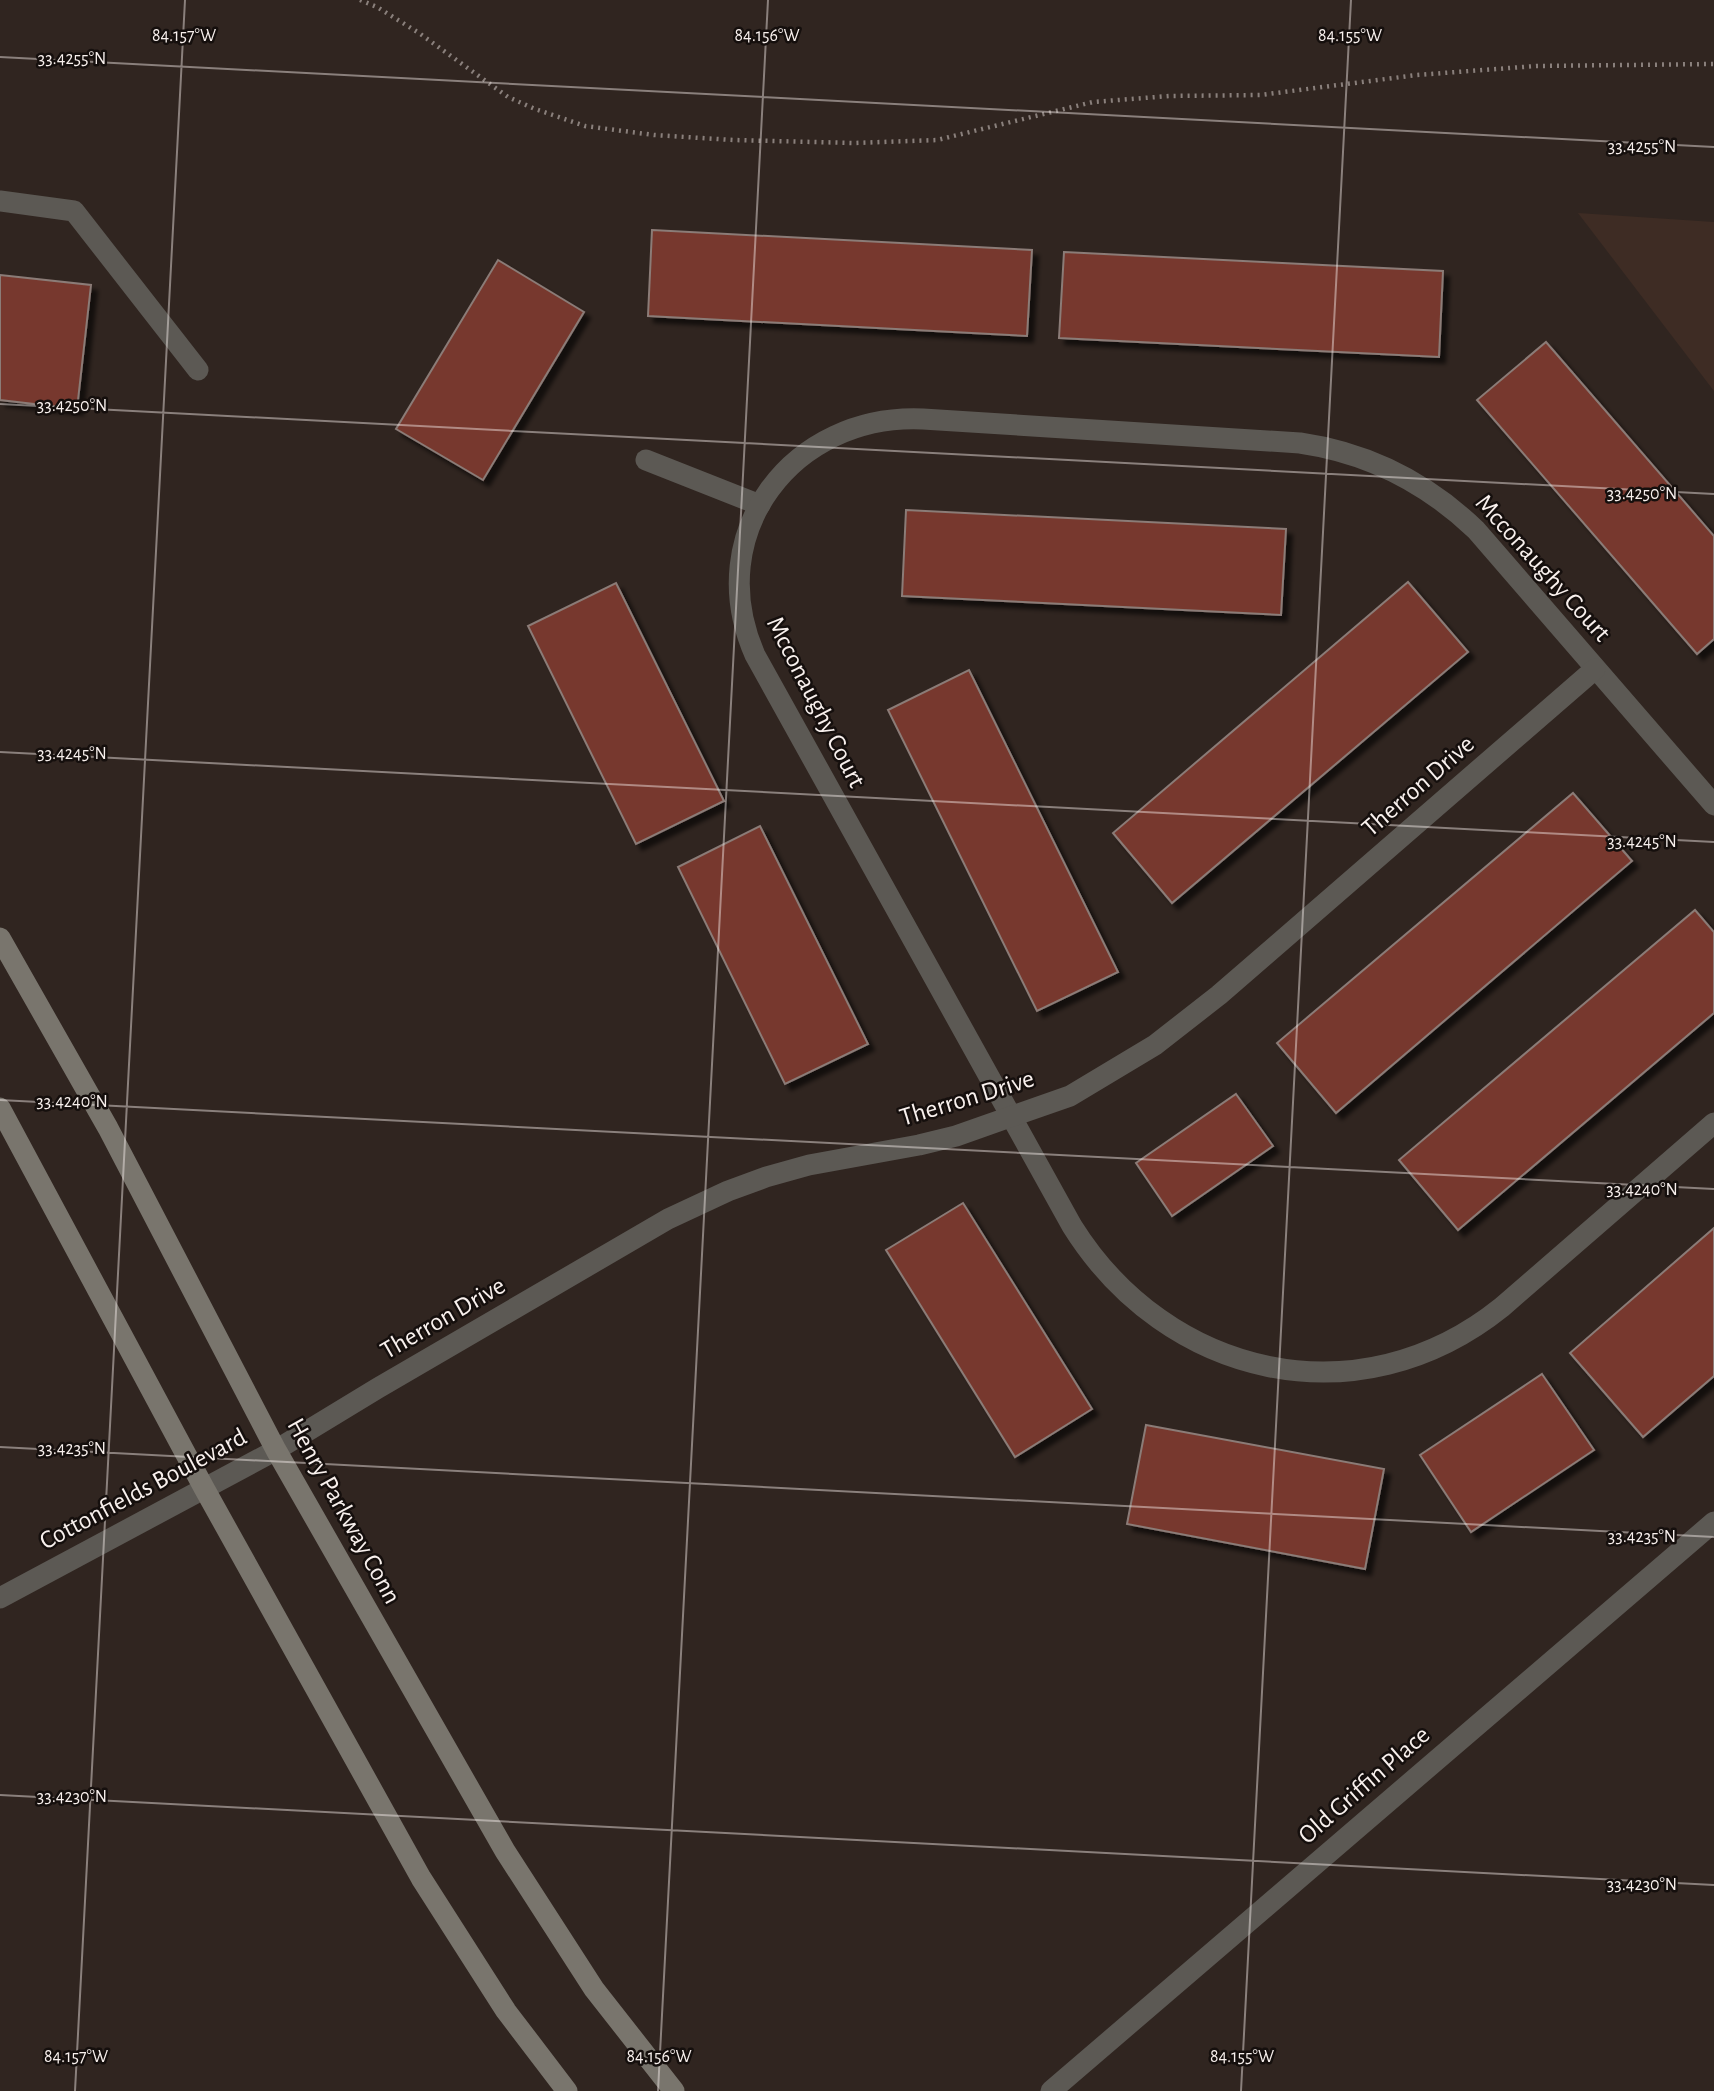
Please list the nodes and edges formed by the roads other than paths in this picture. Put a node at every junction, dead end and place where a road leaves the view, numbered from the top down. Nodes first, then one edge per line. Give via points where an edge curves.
1 (0, 201) edge
2 (198, 370) dead end
3 (646, 460) dead end
4 (760, 505) junction
5 (1595, 669) junction
6 (1714, 805) edge
7 (0, 938) edge
8 (0, 1108) edge
9 (1013, 1116) junction
10 (1714, 1123) edge
11 (276, 1450) junction
12 (204, 1488) junction
13 (1714, 1522) edge
14 (0, 1598) edge
15 (567, 2091) edge
16 (674, 2091) edge
17 (1051, 2091) edge

1 - 2 street via 74,211
3 - 4 street
4 - 5 street, Mcconaughy Court via 808,450 841,432 889,420 1324,447 1378,463 1447,504 1476,530
4 - 9 street, Mcconaughy Court via 740,568 748,641
5 - 6 street, Mcconaughy Court
5 - 9 street, Therron Drive via 1182,1025 1070,1096
7 - 11 street, Henry Parkway Conn via 108,1128
8 - 12 street
9 - 10 street, Mcconaughy Court via 1086,1248 1137,1304 1176,1332 1224,1354 1315,1372 1388,1364 1433,1349 1473,1328
9 - 11 street, Therron Drive via 956,1136 766,1177 698,1204
11 - 12 street, Cottonfields Boulevard
11 - 16 street, Henry Parkway Conn via 505,1851 594,1989
12 - 14 street, Cottonfields Boulevard
12 - 15 street via 421,1878 506,2011
13 - 17 street, Old Griffin Place

